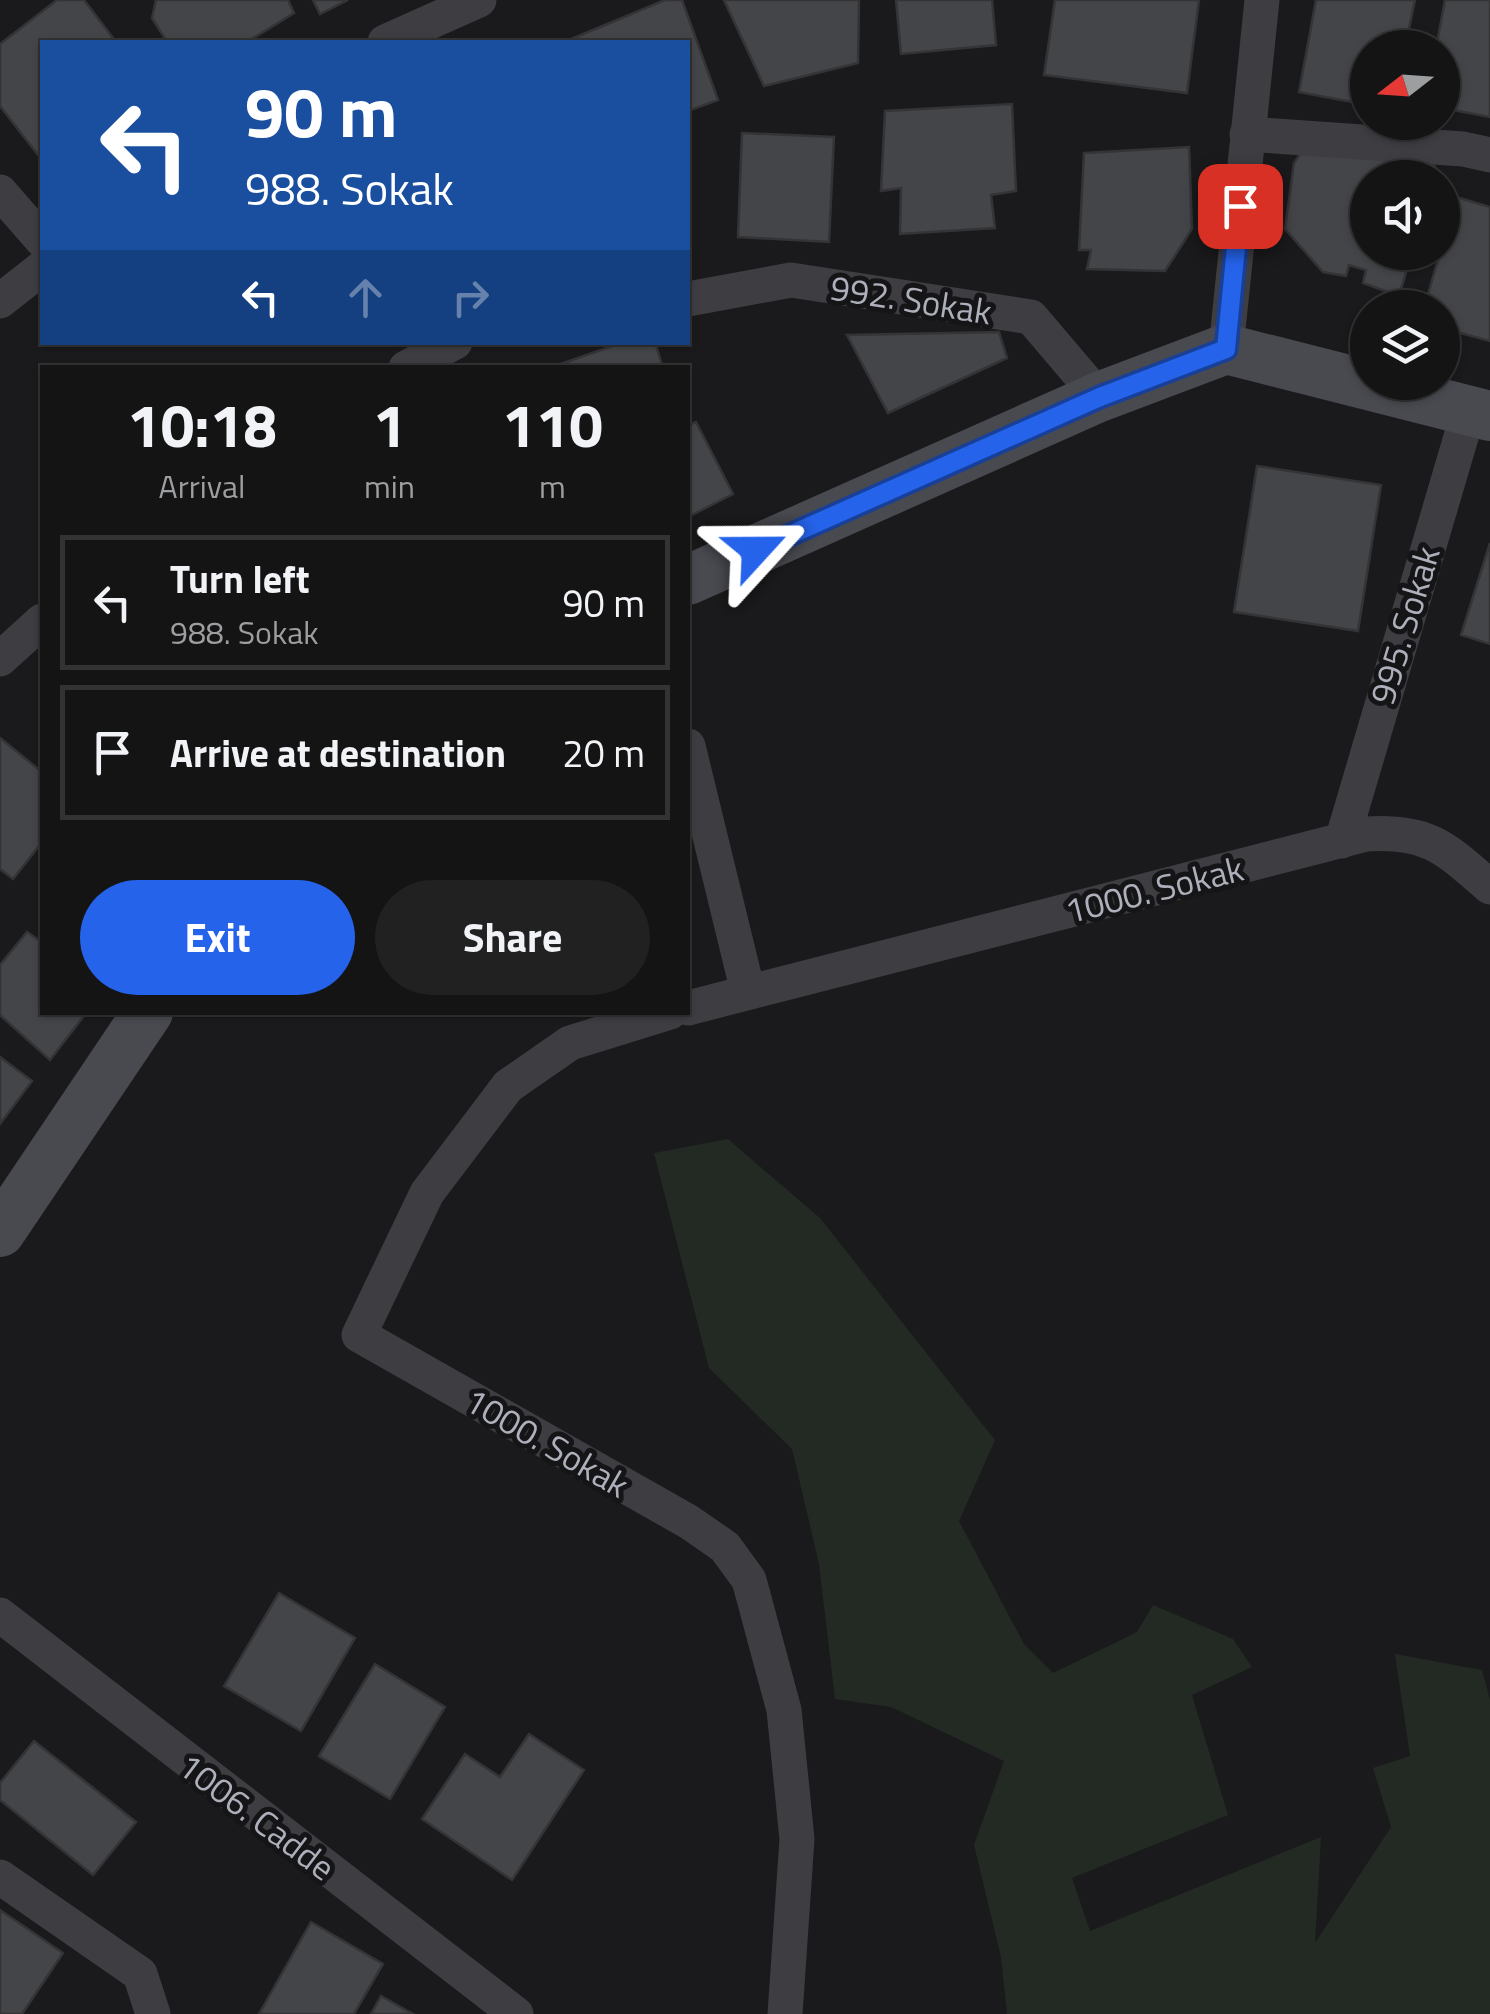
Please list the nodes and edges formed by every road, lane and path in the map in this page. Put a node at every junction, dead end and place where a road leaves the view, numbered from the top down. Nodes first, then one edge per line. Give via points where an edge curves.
1 (479, 0) edge
2 (1262, 0) edge
3 (389, 40) edge
4 (1247, 134) junction
5 (1490, 155) edge
6 (0, 192) edge
7 (40, 238) edge
8 (40, 270) edge
9 (690, 299) edge
10 (0, 300) edge
11 (449, 345) edge
12 (1226, 349) junction
13 (412, 365) edge
14 (1100, 397) junction
15 (1480, 413) edge
16 (690, 579) edge
17 (40, 623) edge
18 (0, 659) edge
19 (690, 754) edge
20 (1342, 841) junction
21 (1490, 887) edge
22 (748, 992) junction
23 (690, 1007) edge
24 (146, 1015) edge
25 (660, 1015) edge
26 (0, 1232) edge
27 (0, 1615) edge
28 (0, 1877) edge
29 (154, 2014) edge
30 (516, 2014) edge
31 (785, 2014) edge

1 - 3 street
2 - 4 street
4 - 5 street
4 - 12 street
6 - 7 street
8 - 10 street
9 - 14 street, 992. Sokak via 791,280 1031,317
11 - 13 street
12 - 14 main road
12 - 15 main road
14 - 16 main road
15 - 20 street, 995. Sokak
17 - 18 street
19 - 22 street
20 - 21 street, 1000. Sokak via 1393,832 1428,838
20 - 22 street, 1000. Sokak
22 - 23 street, 1000. Sokak
24 - 26 main road
25 - 31 street, 1000. Sokak via 570,1043 508,1086 426,1192 359,1335 688,1522 725,1547 749,1580 784,1710 792,1776 797,1839
27 - 30 street, 1006. Cadde
28 - 29 street via 140,1974

